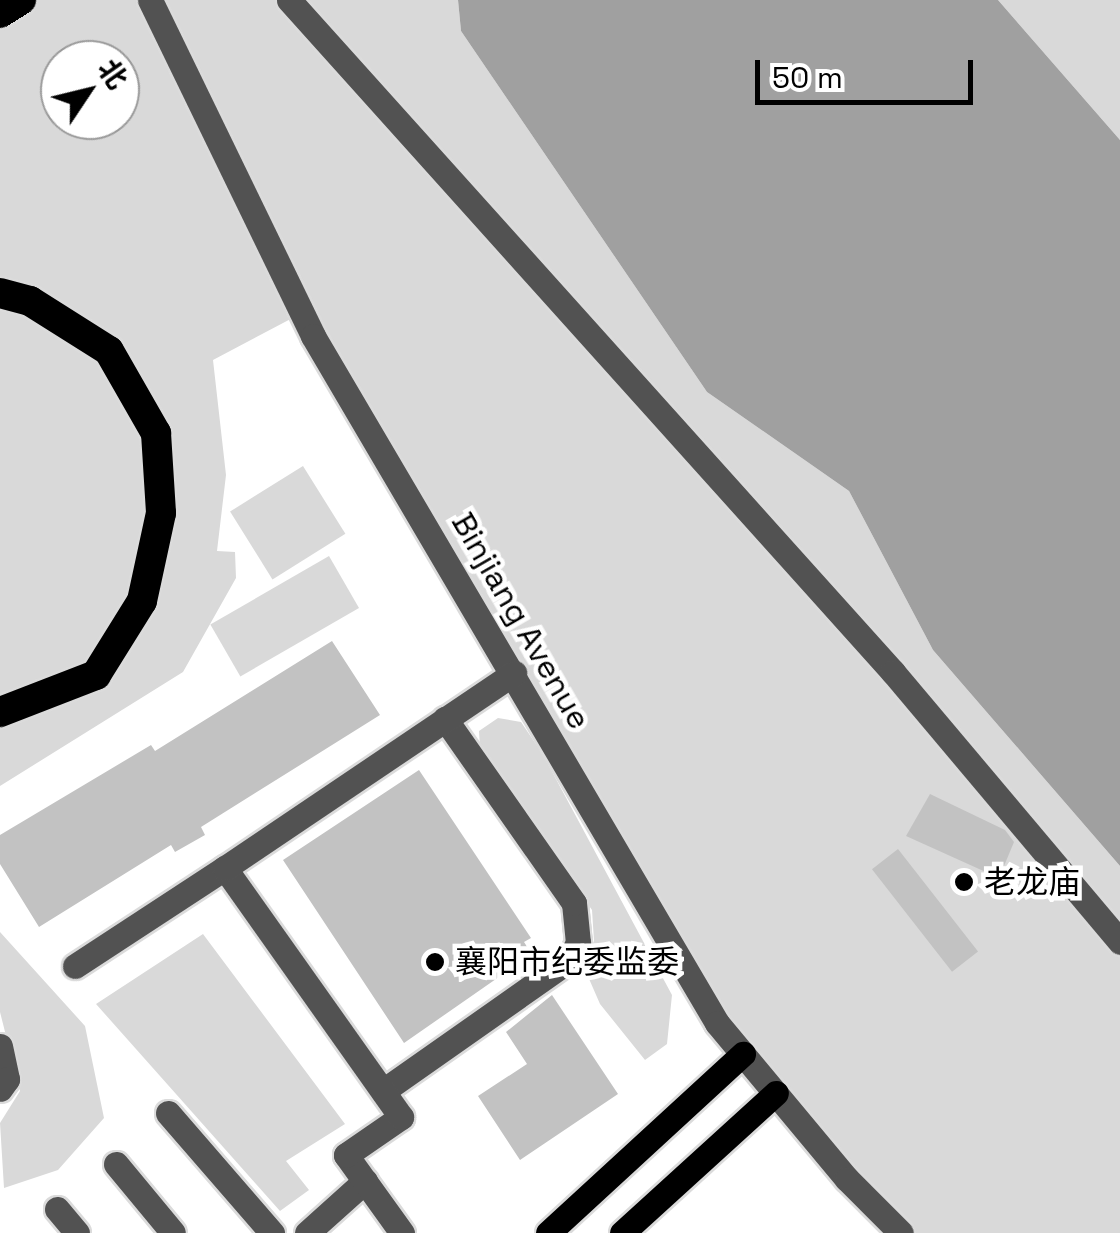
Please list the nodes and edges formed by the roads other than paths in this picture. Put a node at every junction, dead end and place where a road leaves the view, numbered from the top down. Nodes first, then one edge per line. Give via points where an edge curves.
1 (20, 0) edge
2 (150, 0) edge
3 (290, 0) edge
4 (0, 13) edge
5 (0, 293) edge
6 (514, 672) junction
7 (0, 712) edge
8 (445, 719) junction
9 (224, 868) junction
10 (1120, 942) edge
11 (75, 966) dead end
12 (0, 1046) edge
13 (743, 1054) junction
14 (0, 1088) edge
15 (383, 1091) junction
16 (776, 1093) junction
17 (168, 1112) dead end
18 (116, 1164) dead end
19 (365, 1181) junction
20 (57, 1209) dead end
21 (77, 1233) edge
22 (173, 1233) edge
23 (272, 1233) edge
24 (307, 1233) edge
25 (402, 1233) edge
26 (548, 1233) edge
27 (622, 1233) edge
28 (901, 1233) edge

1 - 4 highway
2 - 6 street, Binjiang Avenue via 314,336
3 - 10 street via 893,672
5 - 7 highway via 30,301 109,351 156,433 161,513 142,601 96,676
6 - 8 street
6 - 13 street, Binjiang Avenue via 718,1023
8 - 9 street
8 - 15 street via 574,903 578,943 568,962
9 - 11 street
9 - 15 street
12 - 14 street via 7,1079
13 - 16 street, Binjiang Avenue
13 - 26 main road
15 - 19 street via 401,1117 346,1156
16 - 27 main road
16 - 28 street, Binjiang Avenue
17 - 23 street
18 - 22 street
19 - 24 street
19 - 25 street
20 - 21 street

